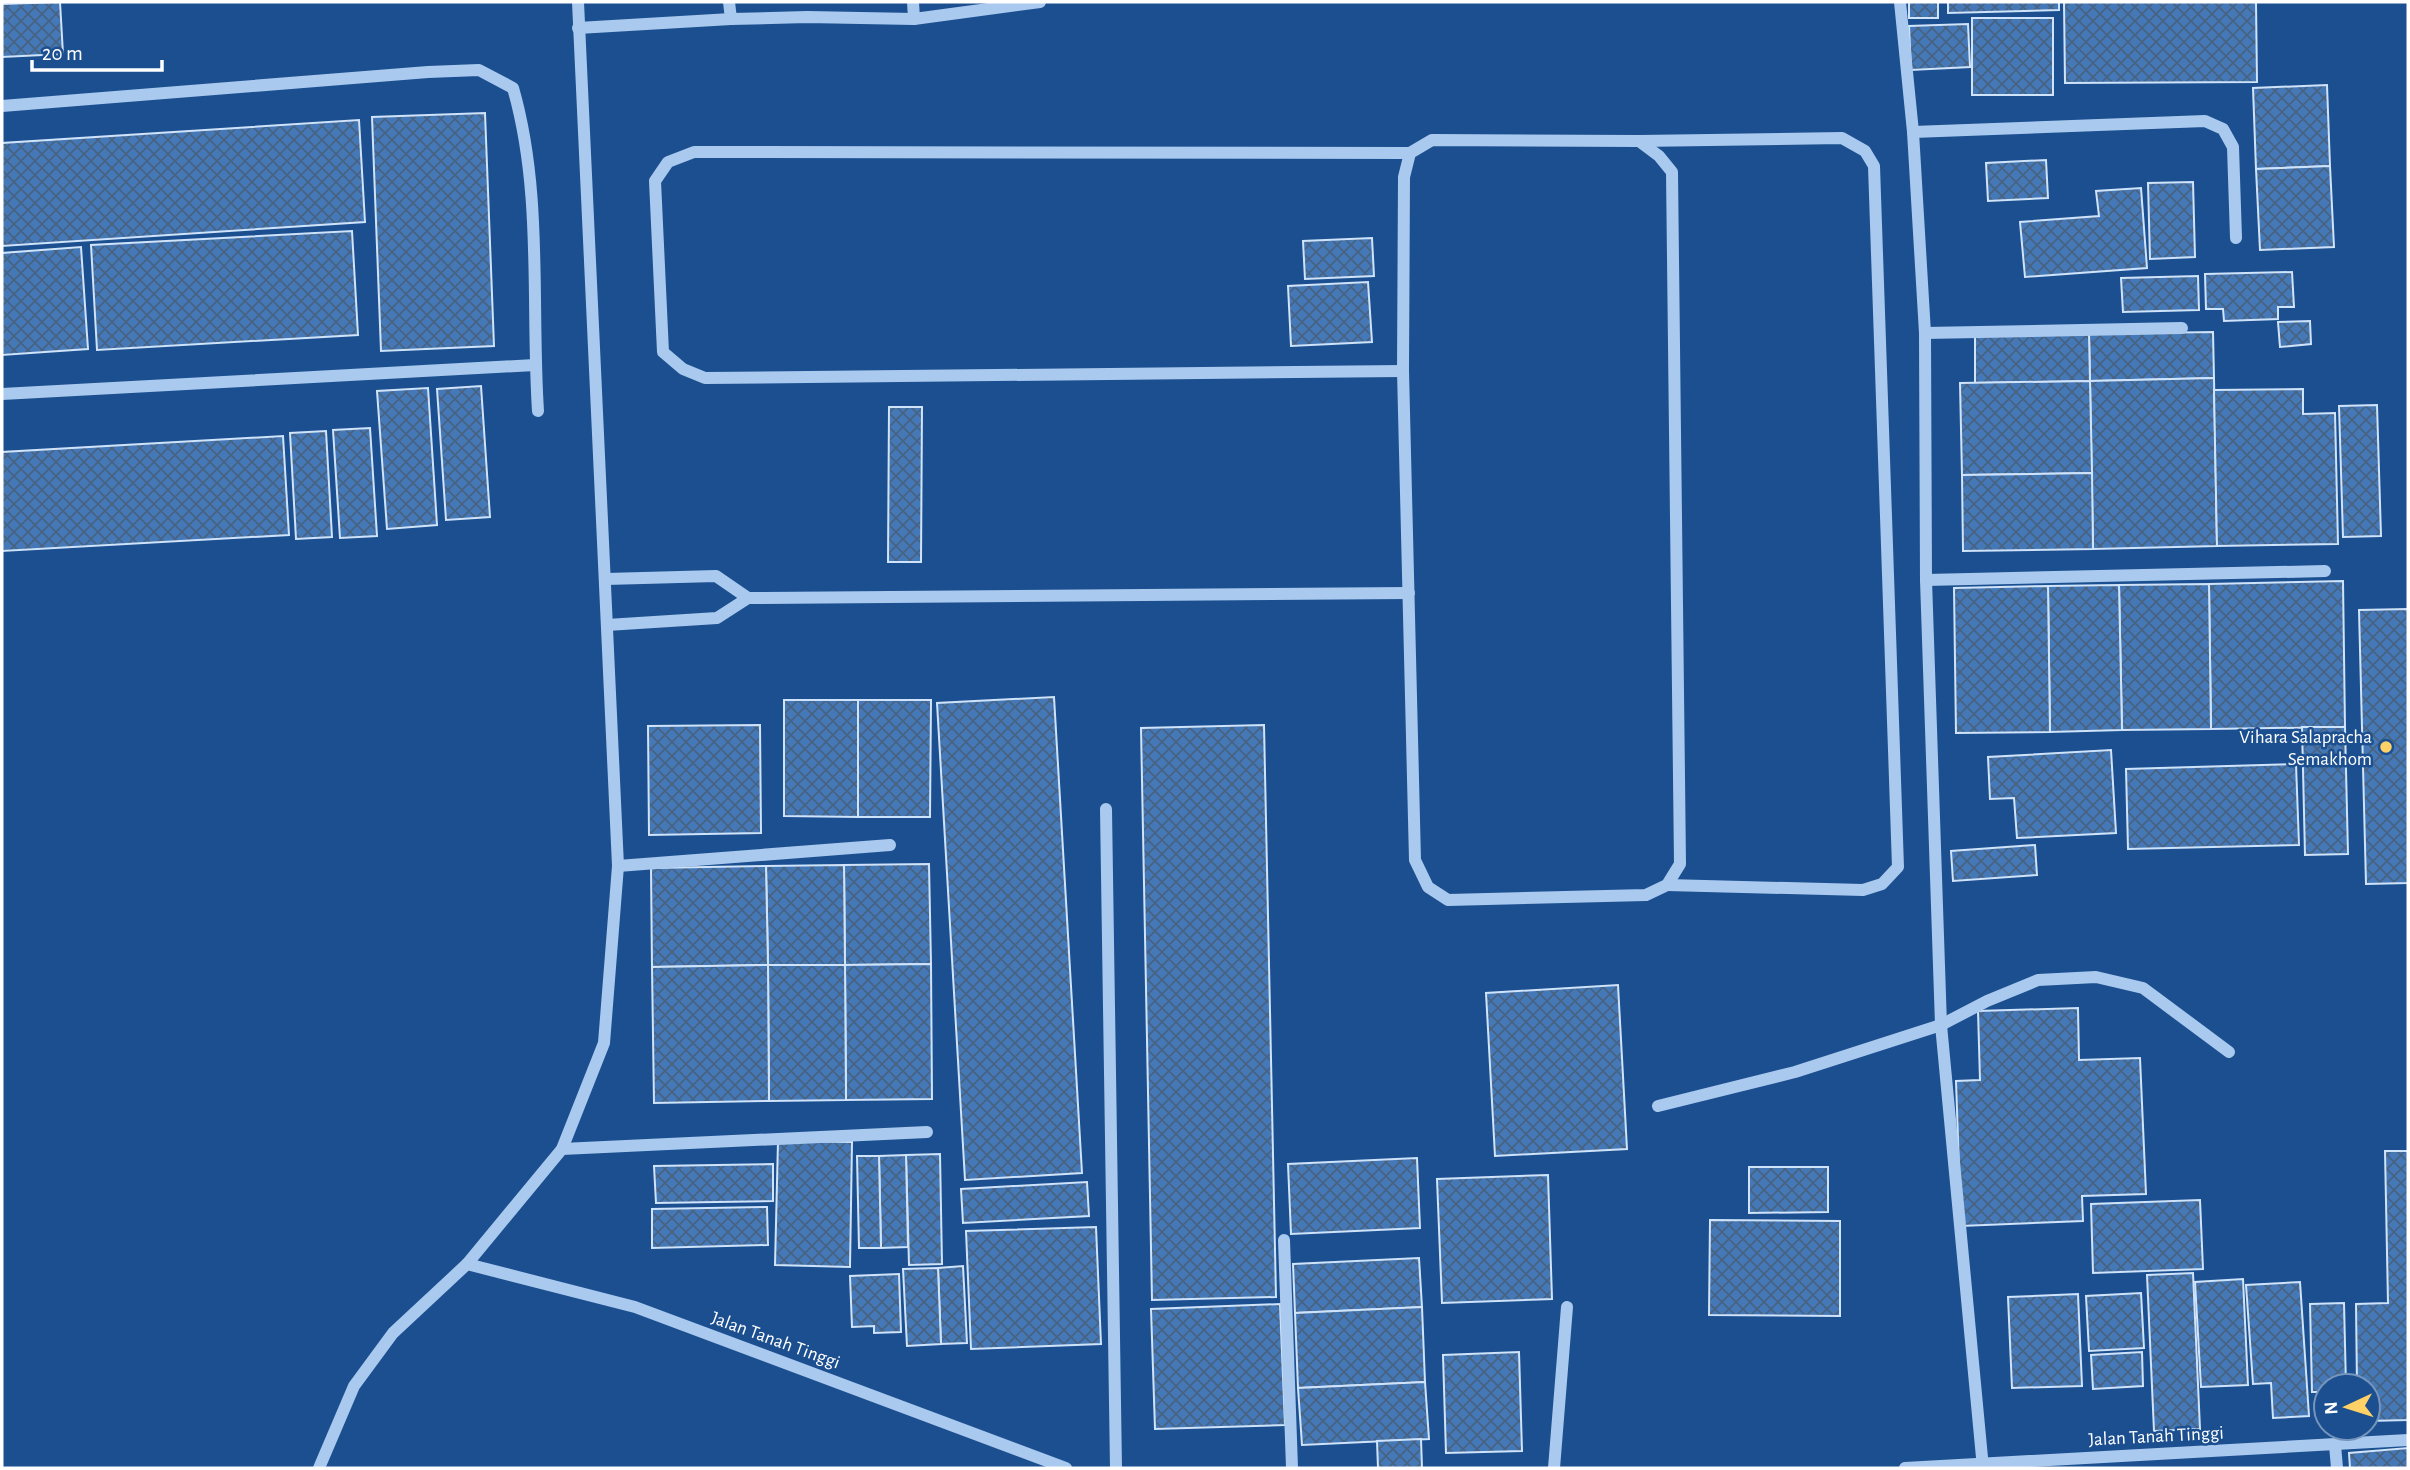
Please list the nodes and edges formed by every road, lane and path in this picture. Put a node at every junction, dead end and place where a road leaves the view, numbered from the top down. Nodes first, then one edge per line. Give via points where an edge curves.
1 (578, 2) edge
2 (729, 2) edge
3 (914, 2) edge
4 (1040, 2) edge
5 (1900, 2) edge
6 (732, 19) junction
7 (914, 19) junction
8 (578, 28) junction
9 (2, 106) edge
10 (1913, 132) junction
11 (1639, 141) junction
12 (1410, 153) junction
13 (2236, 238) dead end
14 (2182, 328) dead end
15 (1925, 333) junction
16 (535, 365) junction
17 (1403, 371) junction
18 (2, 394) edge
19 (538, 411) dead end
20 (2325, 571) dead end
21 (606, 579) junction
22 (1926, 580) junction
23 (1409, 593) junction
24 (748, 598) junction
25 (607, 625) junction
26 (1106, 809) dead end
27 (890, 845) dead end
28 (618, 866) junction
29 (1667, 885) junction
30 (1941, 1025) junction
31 (2229, 1052) dead end
32 (1658, 1105) dead end
33 (927, 1132) dead end
34 (562, 1149) junction
35 (1284, 1240) dead end
36 (467, 1264) junction
37 (1567, 1307) dead end
38 (2408, 1440) edge
39 (2335, 1445) junction
40 (1982, 1466) edge
41 (320, 1468) edge
42 (1066, 1468) edge
43 (1116, 1468) edge
44 (1292, 1468) edge
45 (1554, 1468) edge
46 (1905, 1468) edge
47 (2337, 1468) edge

1 - 8 street
2 - 6 street
3 - 7 street
4 - 7 street
5 - 10 street
6 - 7 street
6 - 8 street
8 - 21 street
9 - 16 street via 479,70 513,88 524,124 532,219
10 - 13 street via 2205,121 2224,129 2233,146
10 - 15 street
11 - 12 street via 1432,140
11 - 29 street via 1672,172 1680,864
11 - 29 street via 1842,138 1865,152 1874,166 1898,867 1882,884 1863,890
12 - 17 street via 1404,177
12 - 17 street via 694,152 668,162 655,181 663,352 683,369 705,378
14 - 15 street
15 - 22 street
16 - 18 street
16 - 19 street
17 - 23 street
20 - 22 street
21 - 24 street via 716,576
21 - 25 street
22 - 30 street
23 - 24 street
23 - 29 street via 1415,860 1428,887 1448,900 1646,895
24 - 25 street via 717,618
25 - 28 street
26 - 43 street
27 - 28 street
28 - 34 street via 604,1044
30 - 31 street via 2038,980 2096,977 2143,988
30 - 32 street via 1795,1072
30 - 40 street
33 - 34 street
34 - 36 street
35 - 44 street
36 - 41 street via 393,1333 354,1386
36 - 42 street, Jalan Tanah Tinggi via 635,1307
37 - 45 street
38 - 39 street, Jalan Tanah Tinggi
39 - 40 street, Jalan Tanah Tinggi
39 - 47 street
40 - 46 street, Jalan Tanah Tinggi

